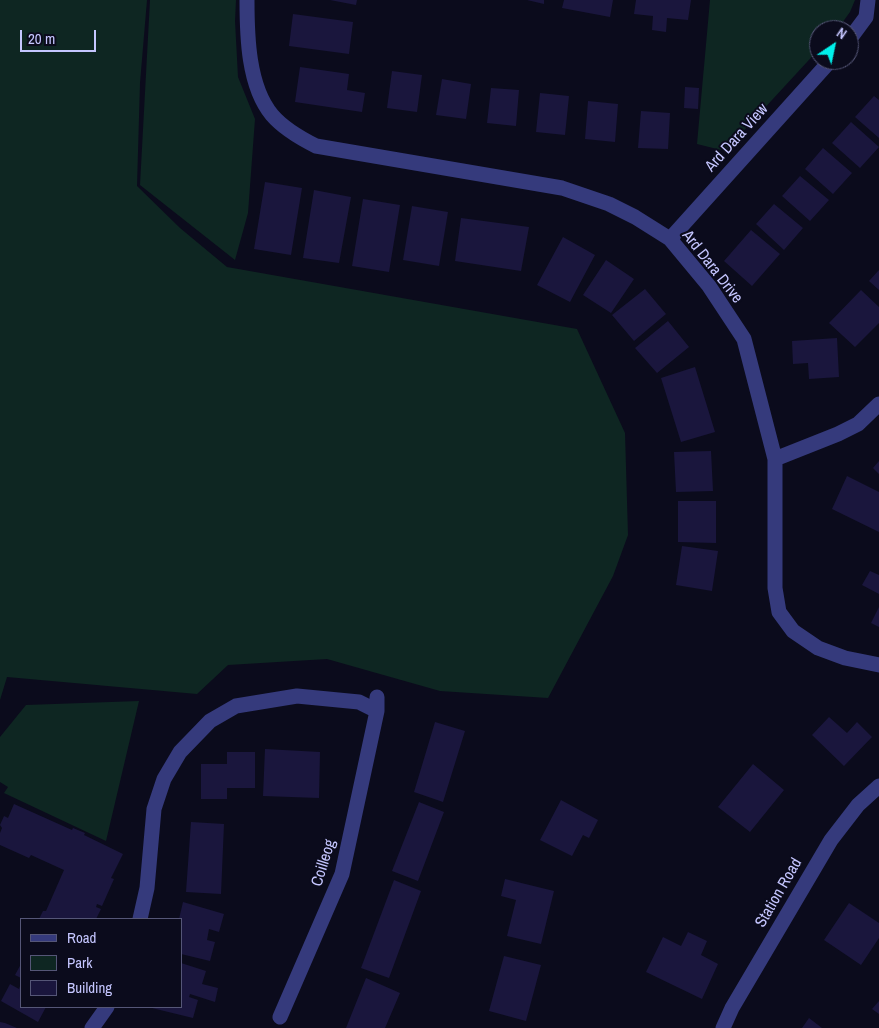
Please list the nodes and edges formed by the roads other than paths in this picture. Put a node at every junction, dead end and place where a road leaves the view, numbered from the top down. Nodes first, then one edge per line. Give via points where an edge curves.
1 (247, 0) edge
2 (868, 0) edge
3 (859, 26) edge
4 (821, 70) edge
5 (670, 239) junction
6 (879, 404) edge
7 (775, 459) junction
8 (879, 665) edge
9 (879, 786) edge
10 (140, 918) edge
11 (105, 1008) edge
12 (280, 1017) dead end
13 (92, 1028) edge
14 (723, 1028) edge

1 - 5 street, Ard Dara Drive via 253,75 272,116 294,135 316,146 562,188 604,202
2 - 3 street via 866,17
4 - 5 street, Ard Dara View
5 - 7 street, Ard Dara Drive via 709,286 744,339
6 - 7 street via 858,424
7 - 8 street, Ard Dara Drive via 775,588 779,612 793,630 818,648
9 - 14 street, Station Road via 858,805 831,840
10 - 12 street, Coilleog via 147,888 154,809 164,779 180,752 210,721 236,706 297,696 377,704 342,874
11 - 13 street

